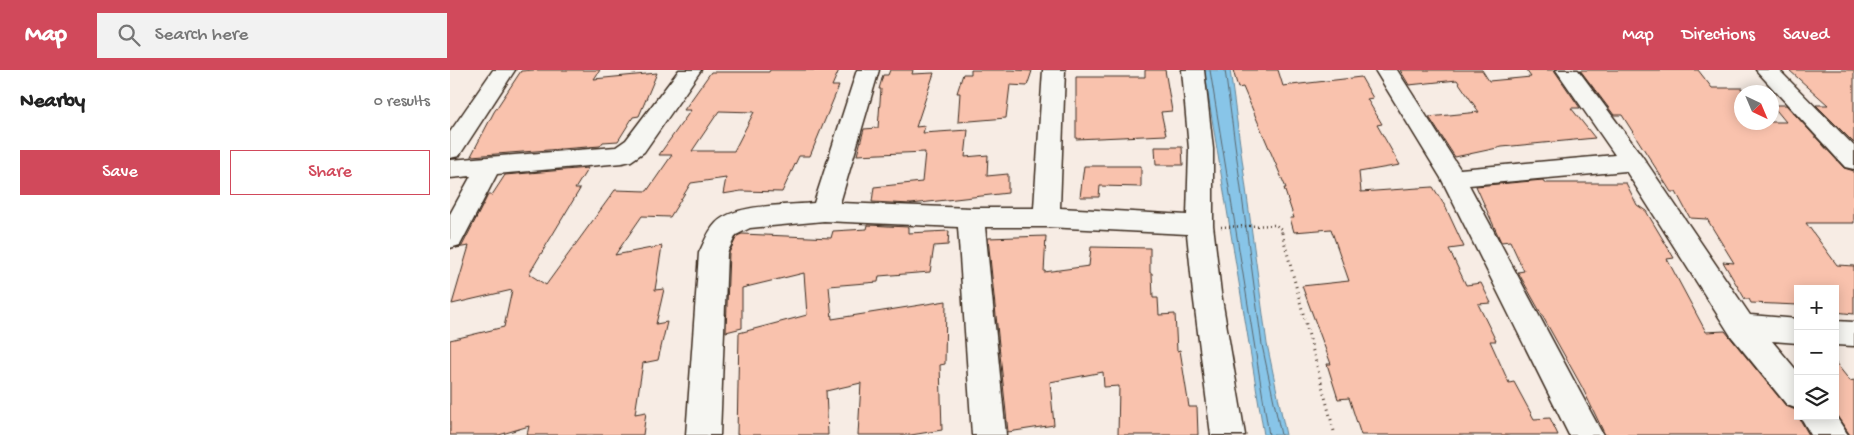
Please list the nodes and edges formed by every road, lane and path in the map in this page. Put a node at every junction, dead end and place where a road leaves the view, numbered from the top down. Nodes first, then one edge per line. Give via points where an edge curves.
1 (504, 70) edge
2 (690, 70) edge
3 (868, 70) edge
4 (1054, 70) edge
5 (1193, 70) edge
6 (1386, 70) edge
7 (1567, 70) edge
8 (1768, 70) edge
9 (450, 150) edge
10 (1854, 161) edge
11 (1633, 162) junction
12 (489, 166) junction
13 (450, 169) edge
14 (1453, 178) junction
15 (824, 212) junction
16 (971, 218) junction
17 (1047, 218) junction
18 (1211, 226) junction
19 (450, 238) edge
20 (1742, 328) junction
21 (1794, 331) edge
22 (1839, 333) edge
23 (1854, 334) edge
24 (1794, 389) edge
25 (1819, 420) edge
26 (702, 435) edge
27 (989, 435) edge
28 (1228, 435) edge
29 (1335, 435) edge
30 (1586, 435) edge
31 (1831, 435) edge

1 - 9 street
2 - 12 street via 636,146 622,155
3 - 15 street
4 - 17 street
5 - 18 street
6 - 14 street
7 - 11 street
8 - 10 street
11 - 14 street
11 - 20 street
12 - 13 street
12 - 19 street
14 - 30 street
15 - 16 street
15 - 26 street via 745,219 721,235 713,253
16 - 17 street
16 - 27 street
17 - 18 street
18 - 28 street via 1207,293
18 - 29 path via 1276,225 1281,228
20 - 21 street
20 - 24 street
22 - 23 street
25 - 31 street

